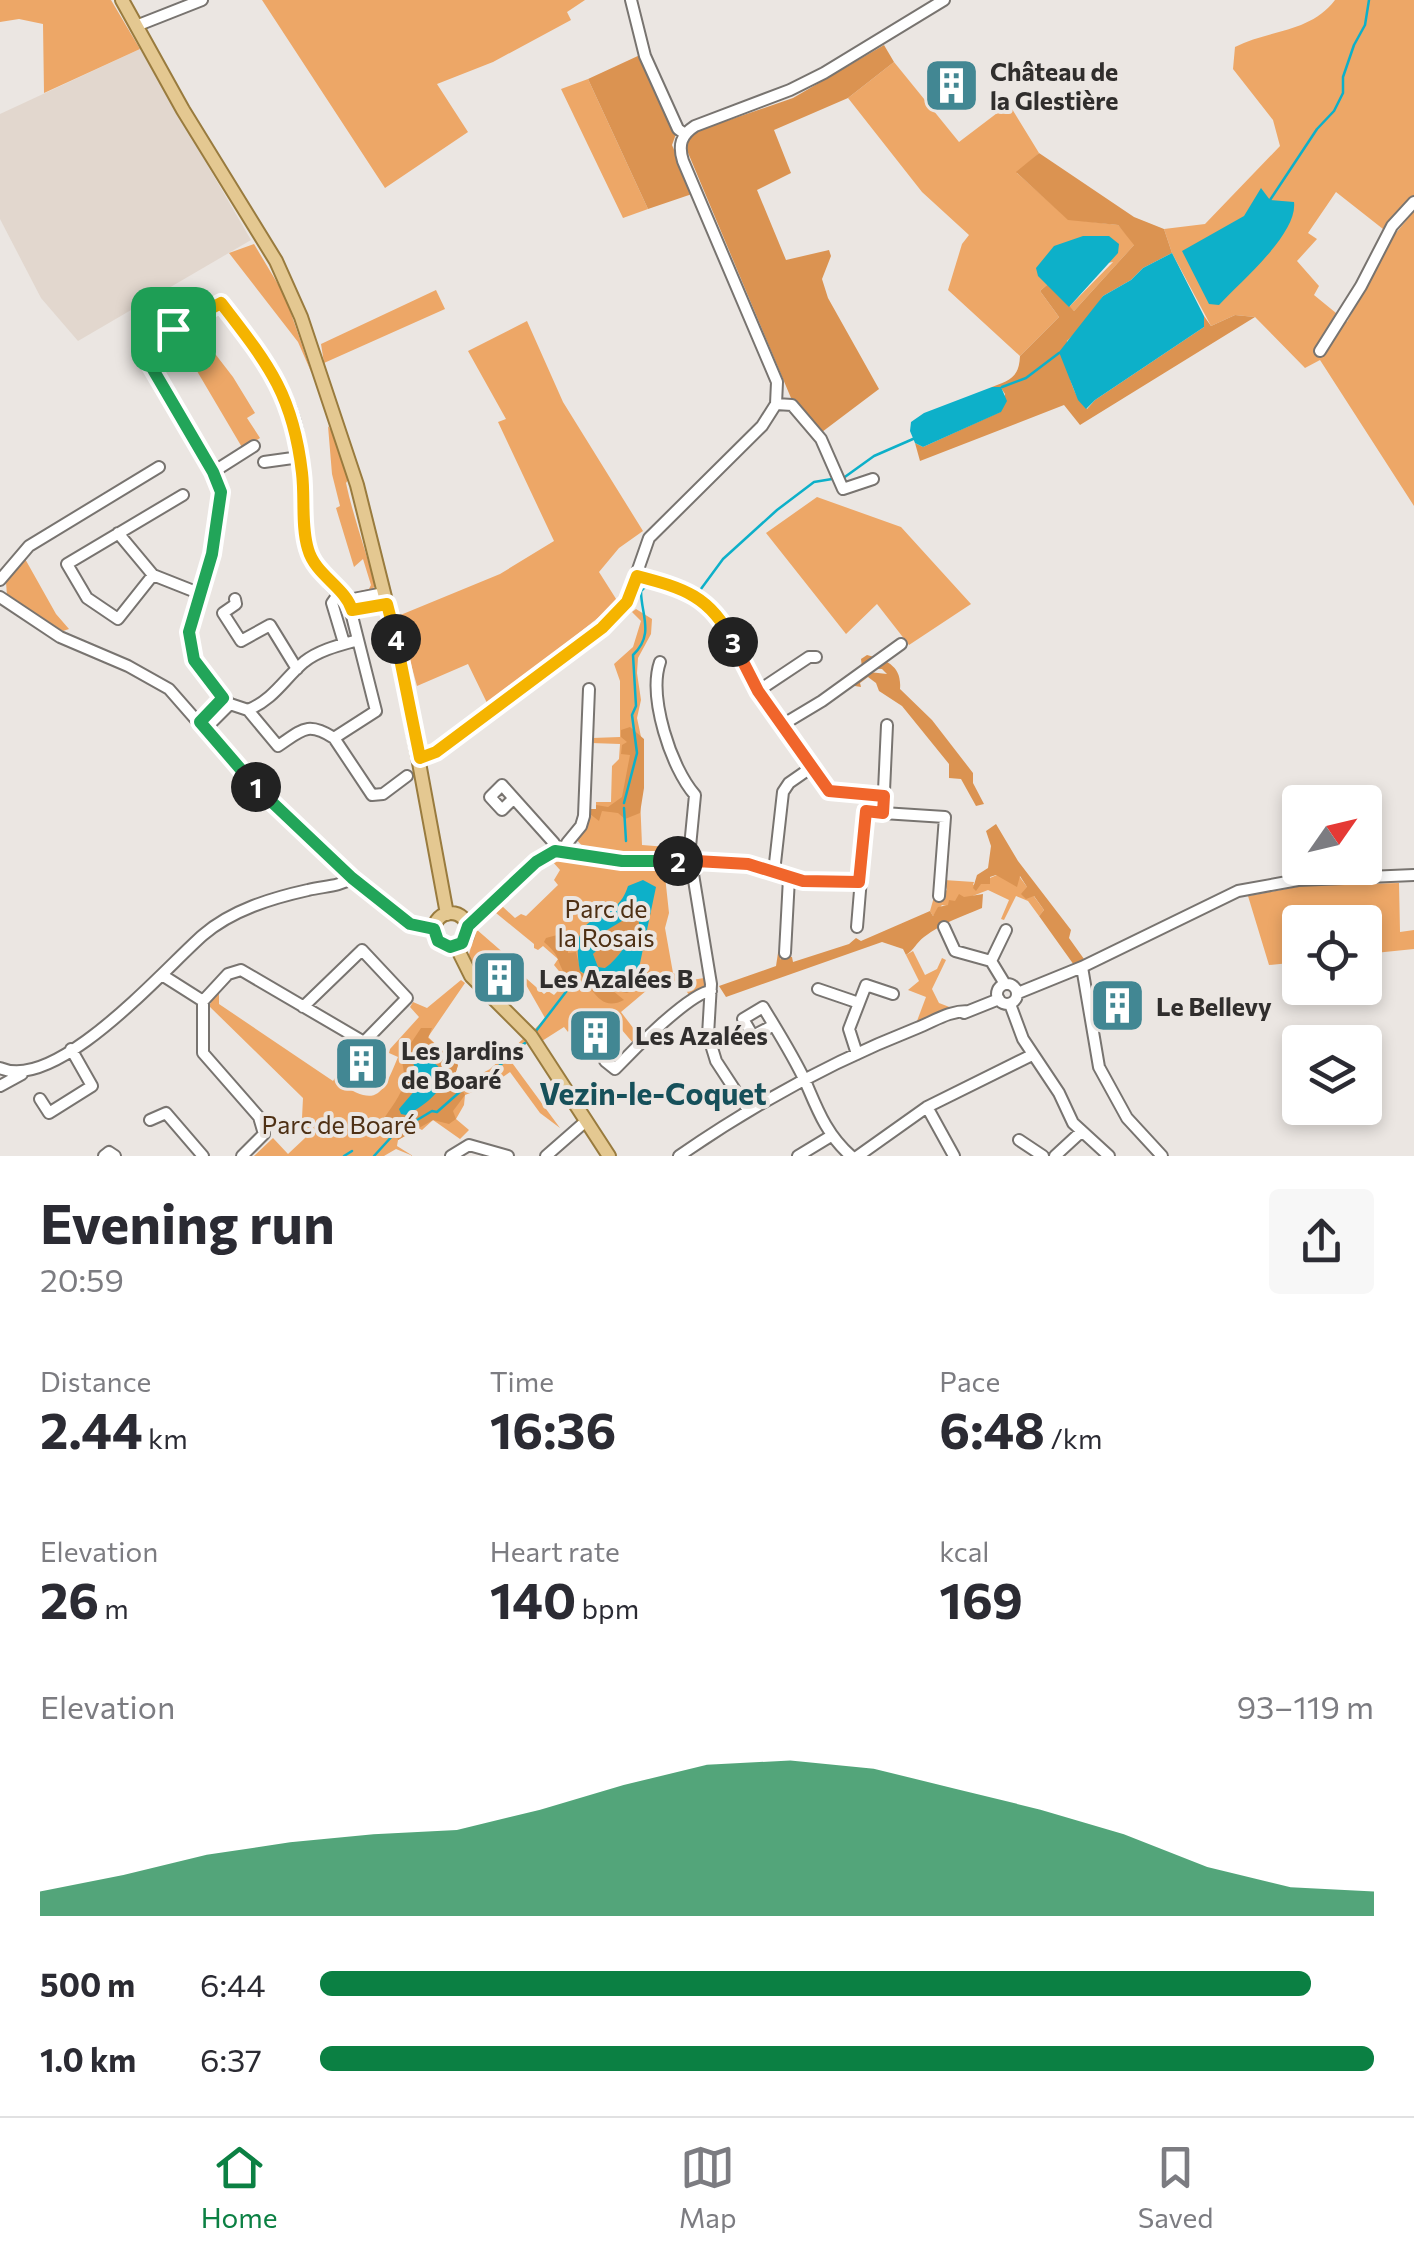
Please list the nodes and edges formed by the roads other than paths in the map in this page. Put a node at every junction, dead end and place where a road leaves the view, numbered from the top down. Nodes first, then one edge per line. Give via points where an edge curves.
1 (122, 0) edge
2 (202, 0) edge
3 (631, 0) edge
4 (944, 0) edge
5 (136, 26) junction
6 (685, 134) junction
7 (1414, 202) edge
8 (1320, 350) dead end
9 (776, 404) junction
10 (832, 431) dead end
11 (822, 439) junction
12 (254, 446) dead end
13 (300, 456) junction
14 (264, 462) dead end
15 (159, 467) dead end
16 (213, 472) junction
17 (873, 479) dead end
18 (183, 495) dead end
19 (118, 533) junction
20 (153, 576) junction
21 (637, 576) junction
22 (0, 580) edge
23 (201, 594) junction
24 (0, 598) edge
25 (235, 599) dead end
26 (386, 599) junction
27 (347, 601) junction
28 (358, 640) junction
29 (344, 644) junction
30 (901, 644) dead end
31 (816, 657) dead end
32 (660, 662) dead end
33 (297, 669) junction
34 (589, 689) dead end
35 (758, 691) junction
36 (226, 701) junction
37 (248, 710) junction
38 (888, 724) dead end
39 (203, 725) junction
40 (782, 725) junction
41 (334, 738) junction
42 (420, 758) junction
43 (812, 767) junction
44 (408, 776) dead end
45 (868, 794) junction
46 (884, 796) junction
47 (513, 799) dead end
48 (866, 811) junction
49 (883, 813) junction
50 (561, 847) junction
51 (690, 862) junction
52 (774, 872) junction
53 (1414, 875) edge
54 (352, 878) junction
55 (788, 878) junction
56 (859, 882) junction
57 (939, 896) dead end
58 (447, 914) junction
59 (468, 926) junction
60 (857, 927) dead end
61 (944, 927) dead end
62 (434, 929) junction
63 (1006, 930) dead end
64 (456, 946) junction
65 (784, 953) dead end
66 (991, 961) junction
67 (1082, 967) junction
68 (162, 974) junction
69 (1005, 984) junction
70 (818, 989) dead end
71 (711, 991) junction
72 (1018, 993) junction
73 (893, 994) dead end
74 (203, 1001) junction
75 (1004, 1002) junction
76 (858, 1003) junction
77 (304, 1007) junction
78 (774, 1025) dead end
79 (71, 1049) junction
80 (861, 1052) junction
81 (1032, 1055) junction
82 (605, 1062) dead end
83 (0, 1068) edge
84 (23, 1073) junction
85 (804, 1078) junction
86 (0, 1086) edge
87 (40, 1099) dead end
88 (927, 1106) junction
89 (748, 1110) junction
90 (150, 1120) dead end
91 (586, 1121) junction
92 (1081, 1132) junction
93 (832, 1136) junction
94 (1020, 1140) dead end
95 (104, 1156) edge
96 (115, 1156) edge
97 (203, 1156) edge
98 (242, 1156) edge
99 (451, 1156) edge
100 (508, 1156) edge
101 (546, 1156) edge
102 (612, 1156) edge
103 (679, 1156) edge
104 (798, 1156) edge
105 (854, 1156) edge
106 (954, 1156) edge
107 (1043, 1156) edge
108 (1055, 1156) edge
109 (1110, 1156) edge
110 (1162, 1156) edge

1 - 5 main road
2 - 5 street
3 - 6 street via 646,56
4 - 6 street via 824,73
5 - 26 main road via 276,261 301,317
6 - 9 street via 683,161 777,382
7 - 8 street via 1392,226
9 - 11 street via 792,405
9 - 21 street via 762,426 659,526
10 - 11 street
11 - 17 street via 843,489
12 - 16 street
13 - 14 street
13 - 16 street via 276,377 221,303 158,337 151,366
13 - 27 street via 306,545 314,566
15 - 22 street via 29,546
16 - 23 street via 221,492
18 - 19 street
19 - 20 street
19 - 20 street via 67,564 87,598 118,619
20 - 23 street
21 - 35 street via 683,588 718,614
21 - 42 street via 627,602 602,628
23 - 36 street via 190,642 202,674
24 - 39 street via 60,637 155,680
25 - 33 street via 223,613 241,642 270,625
26 - 27 street
26 - 42 main road
27 - 28 street
27 - 29 street via 332,603
28 - 29 street
28 - 41 street via 376,711
29 - 33 street
30 - 40 street
31 - 35 street
32 - 51 street via 660,720 694,795
33 - 37 street via 263,704
34 - 50 street via 584,816
35 - 40 street
36 - 37 street
36 - 39 street
37 - 41 street via 278,746 310,728
38 - 46 street
39 - 54 street
40 - 43 street
41 - 44 street via 372,795
42 - 58 main road
43 - 45 street via 829,791
43 - 52 street via 783,792
45 - 46 street
45 - 48 street
46 - 49 street
47 - 50 street
48 - 49 street
48 - 56 street
49 - 57 street via 945,817
50 - 51 street
50 - 59 street
51 - 52 street
51 - 71 street
52 - 55 street
53 - 67 street via 1252,887
54 - 62 street via 410,924
54 - 68 street via 234,914
55 - 56 street
55 - 65 street
56 - 60 street
58 - 59 main road via 459,915
58 - 62 main road
59 - 64 main road
61 - 66 street via 955,951
62 - 64 main road via 444,945
63 - 66 street
64 - 91 main road via 470,976 531,1036
66 - 69 street
67 - 72 street
67 - 110 street via 1099,1067 1127,1118
68 - 74 street
68 - 79 street via 115,1020
69 - 72 street
69 - 75 street via 998,989
70 - 76 street
71 - 82 street via 698,995 614,1069
71 - 89 street via 710,1046
72 - 75 street
73 - 76 street via 866,985
74 - 77 street via 228,974 242,970
74 - 98 street via 203,1053 260,1117 264,1134
75 - 80 street via 934,1018
75 - 81 street
76 - 80 street via 849,1029
77 - 77 street via 362,950 407,998 364,1042
78 - 85 street
79 - 84 street
79 - 87 street via 92,1086 49,1112
80 - 85 street
81 - 88 street
81 - 92 street
83 - 84 street
84 - 86 street
85 - 89 street
85 - 93 street
88 - 105 street
88 - 106 street
89 - 103 street
90 - 97 street via 166,1114
91 - 101 street
91 - 102 main road
92 - 108 street
92 - 109 street
93 - 104 street
93 - 105 street
94 - 107 street
95 - 96 street
99 - 100 street via 469,1145

